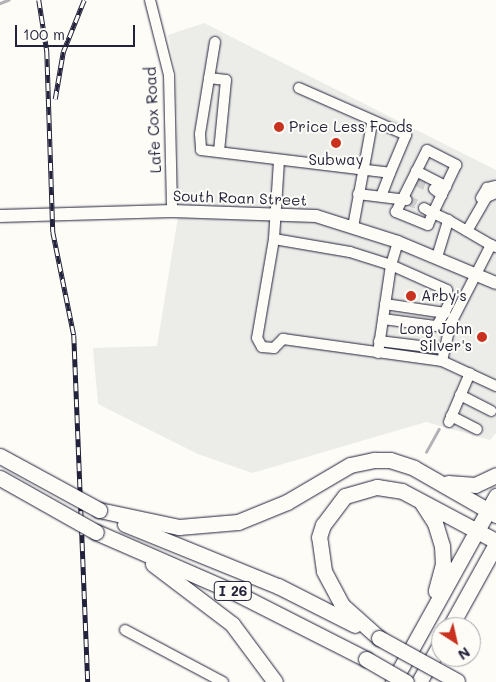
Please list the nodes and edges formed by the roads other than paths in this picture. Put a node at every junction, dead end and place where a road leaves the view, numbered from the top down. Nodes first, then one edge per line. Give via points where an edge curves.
1 (150, 0) edge
2 (215, 42) dead end
3 (209, 78) junction
4 (299, 88) dead end
5 (372, 123) junction
6 (219, 152) junction
7 (279, 161) junction
8 (363, 171) junction
9 (390, 174) junction
10 (415, 177) junction
11 (496, 186) edge
12 (441, 190) junction
13 (496, 193) edge
14 (358, 194) junction
15 (381, 196) junction
16 (404, 199) junction
17 (172, 211) junction
18 (429, 211) junction
19 (275, 213) junction
20 (0, 216) edge
21 (448, 220) junction
22 (353, 227) junction
23 (469, 227) junction
24 (274, 239) junction
25 (398, 242) junction
26 (494, 246) edge
27 (437, 257) junction
28 (390, 265) junction
29 (478, 273) junction
30 (496, 283) edge
31 (385, 304) junction
32 (445, 313) junction
33 (383, 319) junction
34 (437, 326) junction
35 (450, 327) junction
36 (379, 342) junction
37 (445, 350) junction
38 (378, 353) junction
39 (442, 361) junction
40 (470, 373) junction
41 (496, 386) edge
42 (460, 395) junction
43 (491, 411) dead end
44 (477, 429) dead end
45 (0, 456) edge
46 (496, 474) edge
47 (0, 478) edge
48 (439, 482) junction
49 (496, 496) edge
50 (420, 499) junction
51 (99, 510) junction
52 (492, 512) edge
53 (476, 531) junction
54 (496, 542) edge
55 (125, 544) junction
56 (428, 616) junction
57 (455, 617) edge
58 (125, 630) dead end
59 (379, 638) junction
60 (431, 661) edge
61 (223, 682) edge
62 (275, 682) edge
63 (393, 682) edge
64 (406, 682) edge
65 (419, 682) edge
66 (458, 682) edge

1 - 17 street, Lafe Cox Road via 169,75
2 - 3 street
3 - 6 street via 226,80
3 - 6 street via 200,134 201,150
4 - 5 street via 354,110
5 - 8 street
5 - 9 street via 406,135
6 - 7 street
7 - 8 street
7 - 19 street
8 - 9 street
8 - 14 street
9 - 15 street
10 - 12 street
10 - 12 street via 427,150 456,165
10 - 16 street
11 - 23 street via 485,191 470,216
12 - 18 street
13 - 23 street via 487,197
14 - 15 street
14 - 22 street
15 - 16 street
16 - 18 street via 396,212 428,225
17 - 19 main road, South Roan Street
17 - 20 main road, South Roan Street
18 - 21 street
19 - 22 main road, South Roan Street via 316,216
19 - 24 street
21 - 23 street
21 - 27 street
22 - 25 main road, South Roan Street
23 - 26 street
24 - 28 street via 350,252
24 - 38 street via 257,338 262,347 274,348 282,339
25 - 27 main road, South Roan Street
25 - 28 street
26 - 29 street
27 - 29 main road, South Roan Street
28 - 31 street
28 - 32 street via 447,290 450,296
29 - 30 main road, South Roan Street
29 - 35 street
31 - 32 street
31 - 33 street
32 - 34 street
33 - 34 street
33 - 36 street
34 - 35 street
35 - 37 street
36 - 37 street
36 - 38 street
37 - 39 street
38 - 39 street
39 - 40 street
40 - 41 street
40 - 42 street
42 - 43 street
42 - 44 street via 450,419
45 - 51 highway, I 26, bridge
46 - 48 highway via 475,485
47 - 55 highway, I 26, bridge via 96,532
48 - 51 highway via 403,464 374,460 340,469 287,502 238,522 179,527
48 - 52 highway
49 - 52 highway
50 - 53 highway
50 - 56 highway via 438,530 444,555 441,577
50 - 59 highway via 390,488 366,488 345,496 323,525 320,554 332,590 346,610
51 - 59 highway, I 26 via 132,528 278,586
52 - 53 highway
53 - 54 highway
53 - 56 highway
54 - 57 highway
55 - 62 highway via 222,614 249,644
55 - 64 highway, I 26, bridge via 240,594
56 - 63 highway
58 - 61 street
59 - 66 highway, I 26, bridge
60 - 65 highway

